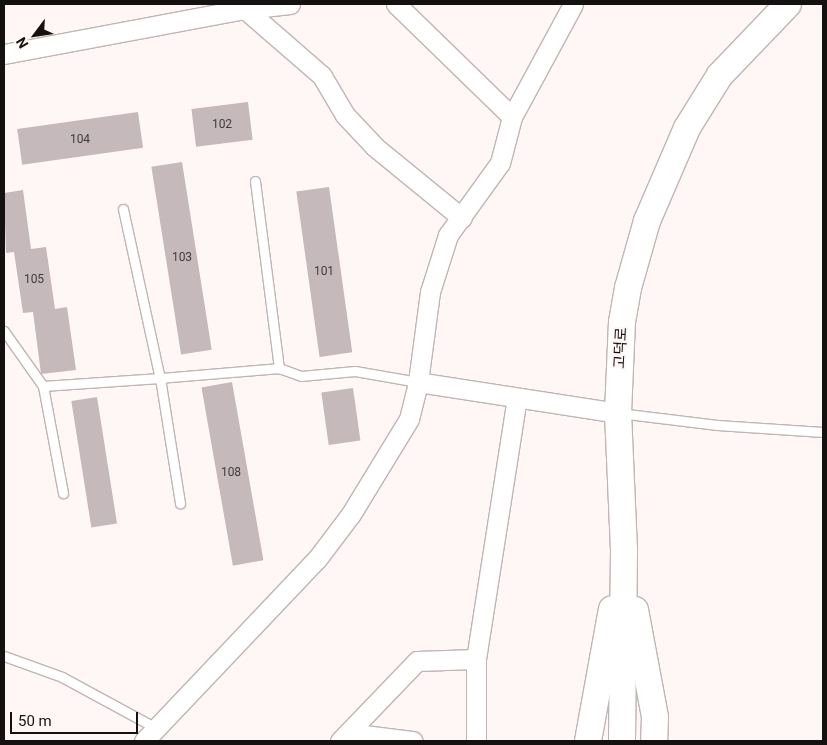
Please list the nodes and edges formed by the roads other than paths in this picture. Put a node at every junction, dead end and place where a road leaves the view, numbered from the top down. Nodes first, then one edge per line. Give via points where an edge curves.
1 (290, 4) edge
2 (396, 4) edge
3 (573, 4) edge
4 (788, 4) edge
5 (245, 6) edge
6 (4, 54) edge
7 (512, 117) junction
8 (255, 181) dead end
9 (123, 208) dead end
10 (462, 218) junction
11 (4, 331) edge
12 (279, 368) junction
13 (160, 378) junction
14 (418, 382) junction
15 (43, 386) junction
16 (517, 398) junction
17 (618, 413) junction
18 (823, 432) edge
19 (63, 493) dead end
20 (180, 503) dead end
21 (624, 550) junction
22 (4, 656) edge
23 (476, 659) junction
24 (150, 734) edge
25 (345, 737) edge
26 (413, 741) edge
27 (476, 741) edge
28 (588, 741) edge
29 (622, 741) edge
30 (654, 741) edge

1 - 5 street
2 - 7 street
3 - 7 street
4 - 17 main road, 고덕로 via 720,75 687,128 659,188 635,256 628,288 622,322
5 - 6 street
5 - 10 street via 322,76 345,115 375,147
7 - 10 street via 500,163
8 - 12 lane
9 - 13 lane
10 - 14 street via 448,235 430,292
11 - 15 lane
12 - 13 lane
12 - 14 lane via 301,376 355,371
13 - 15 lane
13 - 20 lane
14 - 16 street
14 - 24 street via 409,419 351,514 317,560
15 - 19 lane
16 - 17 street
16 - 23 street
17 - 18 lane via 717,425
17 - 21 main road, 고덕로
21 - 28 main road
21 - 29 main road, 고덕로
21 - 30 main road via 655,717
22 - 24 lane via 62,676
23 - 25 street via 417,661
23 - 27 street
25 - 26 street

